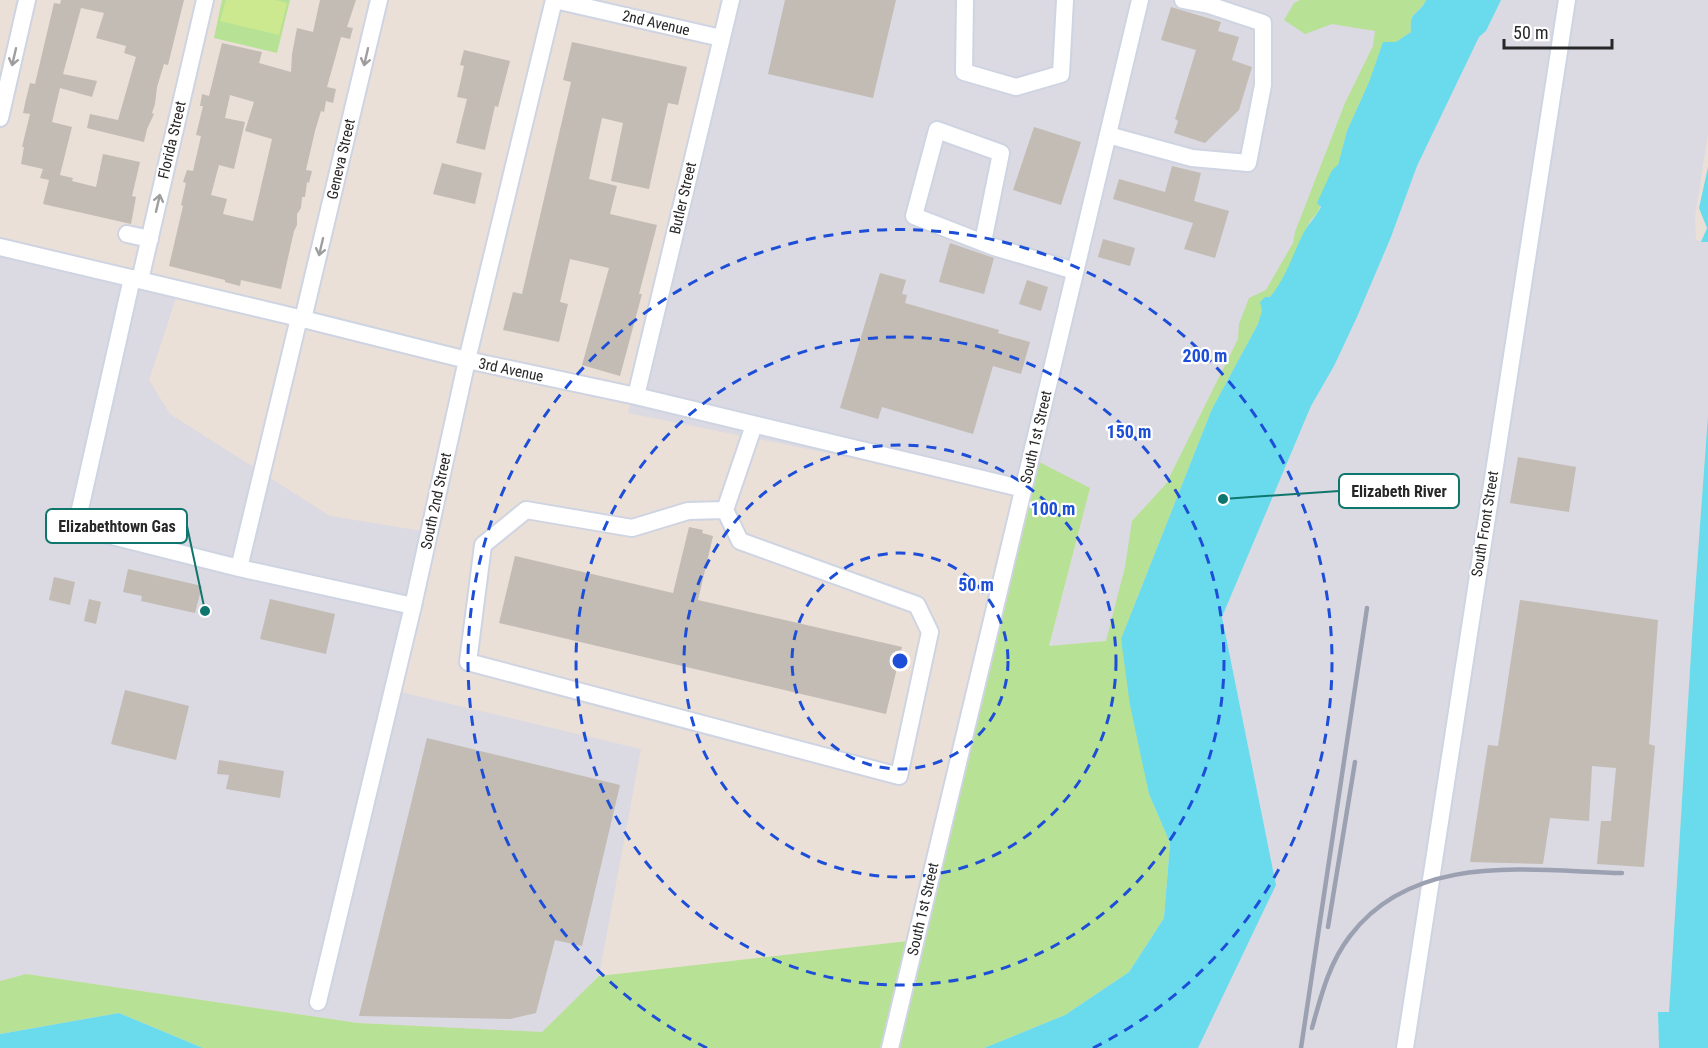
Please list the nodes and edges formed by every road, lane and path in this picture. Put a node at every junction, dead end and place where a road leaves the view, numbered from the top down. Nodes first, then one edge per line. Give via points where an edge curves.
1 (27, 0) edge
2 (205, 0) edge
3 (379, 0) edge
4 (554, 0) edge
5 (731, 0) edge
6 (965, 0) edge
7 (1065, 0) edge
8 (1140, 0) edge
9 (1183, 0) edge
10 (1567, 0) edge
11 (721, 38) junction
12 (0, 118) edge
13 (1108, 135) junction
14 (128, 234) dead end
15 (150, 239) junction
16 (983, 242) junction
17 (0, 247) edge
18 (1076, 271) junction
19 (136, 279) junction
20 (301, 318) junction
21 (467, 360) junction
22 (636, 396) junction
23 (754, 425) junction
24 (1024, 489) junction
25 (725, 510) junction
26 (239, 568) junction
27 (413, 606) junction
28 (318, 1002) dead end
29 (890, 1048) edge
30 (1405, 1048) edge

1 -> 12 street
15 -> 2 street, Florida Street
3 -> 20 street, Geneva Street
4 - 11 street, 2nd Avenue
4 - 21 street, South 2nd Street
5 - 11 street, Butler Street
6 - 7 street via 964,72 1016,87 1061,74
8 - 13 street, South 1st Street
9 - 13 street via 1263,23 1263,85 1248,163 1192,158
10 - 30 street, South Front Street
11 - 22 street, Butler Street
13 - 18 street, South 1st Street
14 - 15 street
15 - 19 street, Florida Street
16 - 16 street via 1001,153 937,130 914,216
16 - 18 street
17 - 19 street, 3rd Avenue
18 - 24 street, South 1st Street
19 - 20 street, 3rd Avenue
19 - 26 street, Florida Street via 76,527
20 - 21 street, 3rd Avenue
20 - 26 street, Geneva Street
21 - 22 street, 3rd Avenue
21 - 27 street, South 2nd Street
22 - 23 street, 3rd Avenue
23 - 24 street, 3rd Avenue
23 - 25 street
24 - 29 street, South 1st Street
25 - 25 street via 688,511 632,528 526,510 483,545 468,662 899,776 930,632 917,605 741,541
26 - 27 street
27 - 28 street, South 2nd Street

